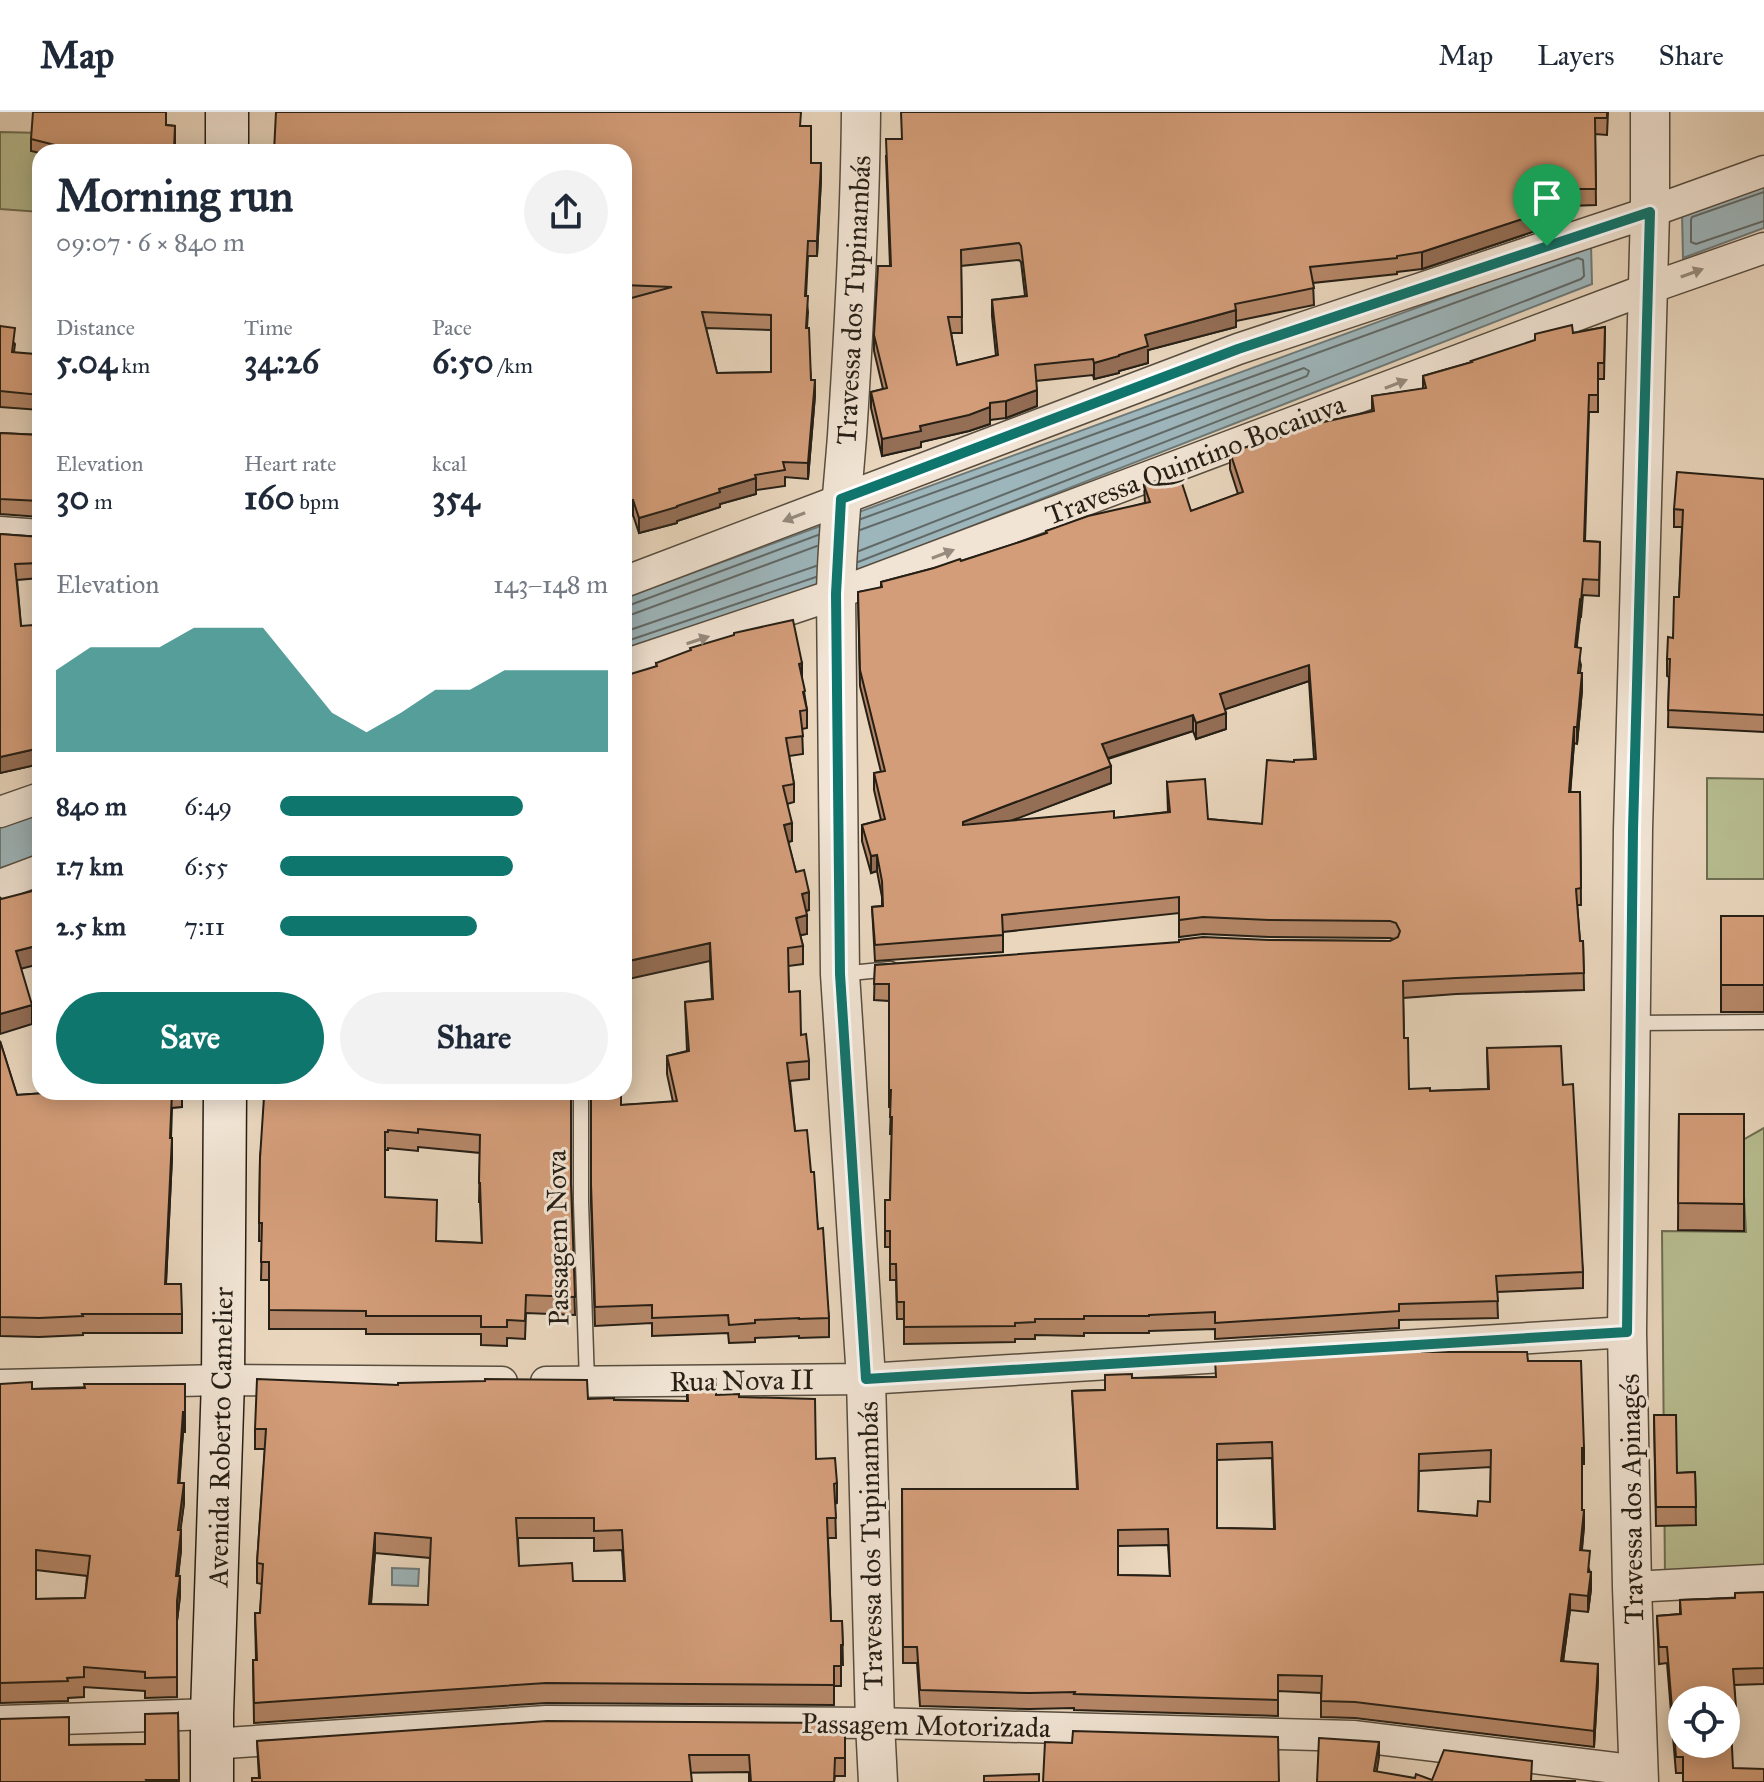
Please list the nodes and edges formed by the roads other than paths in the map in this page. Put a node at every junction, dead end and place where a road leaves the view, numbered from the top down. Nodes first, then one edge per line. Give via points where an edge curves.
1 (227, 112) edge
2 (861, 112) edge
3 (1650, 112) edge
4 (227, 144) edge
5 (1764, 171) edge
6 (1650, 212) junction
7 (1764, 248) edge
8 (1647, 289) junction
9 (841, 499) junction
10 (0, 532) edge
11 (32, 534) edge
12 (632, 579) edge
13 (836, 594) junction
14 (632, 662) edge
15 (32, 801) edge
16 (0, 812) edge
17 (32, 873) edge
18 (0, 885) edge
19 (907, 968) edge
20 (840, 974) junction
21 (1764, 1022) edge
22 (1630, 1023) junction
23 (225, 1100) edge
24 (581, 1100) edge
25 (1627, 1332) junction
26 (866, 1379) junction
27 (223, 1380) junction
28 (587, 1382) junction
29 (0, 1385) edge
30 (1764, 1580) edge
31 (1632, 1587) junction
32 (0, 1721) edge
33 (875, 1723) junction
34 (212, 1747) edge
35 (1639, 1777) edge
36 (878, 1782) edge

1 - 4 main road
2 - 9 street, Travessa dos Tupinambás via 860,216
3 - 6 street, Travessa dos Apinagés
5 - 6 street
6 - 8 street, Travessa dos Apinagés
6 - 9 street via 1238,349
8 -> 7 street, Travessa Quintino Bocaiuva
13 -> 8 street, Travessa Quintino Bocaiuva
8 - 22 street, Travessa dos Apinagés
9 -> 12 street
9 - 13 street, Travessa dos Tupinambás
10 - 11 street
14 -> 13 street, Travessa Quintino Bocaiuva
13 - 20 street, Travessa dos Tupinambás
15 - 16 street
17 - 18 street
19 - 20 lane
20 - 26 street, Travessa dos Tupinambás
21 - 22 lane
22 - 25 street, Travessa dos Apinagés
23 - 27 main road, Avenida Roberto Camelier
24 - 28 lane, Passagem Nova
25 - 26 street, Rua Nova II
25 - 31 street, Travessa dos Apinagés
26 - 28 street, Rua Nova II
26 - 33 street, Travessa dos Tupinambás
27 - 28 street, Rua Nova II
27 - 29 street, Rua Nova II
27 - 34 main road, Avenida Roberto Camelier
30 - 31 street
31 - 35 street, Travessa dos Apinagés
32 - 34 street, Passagem Motorizada
33 - 34 street, Passagem Motorizada via 546,1721
33 - 35 street, Passagem Motorizada via 1353,1736
33 - 36 street, Travessa dos Tupinambás

